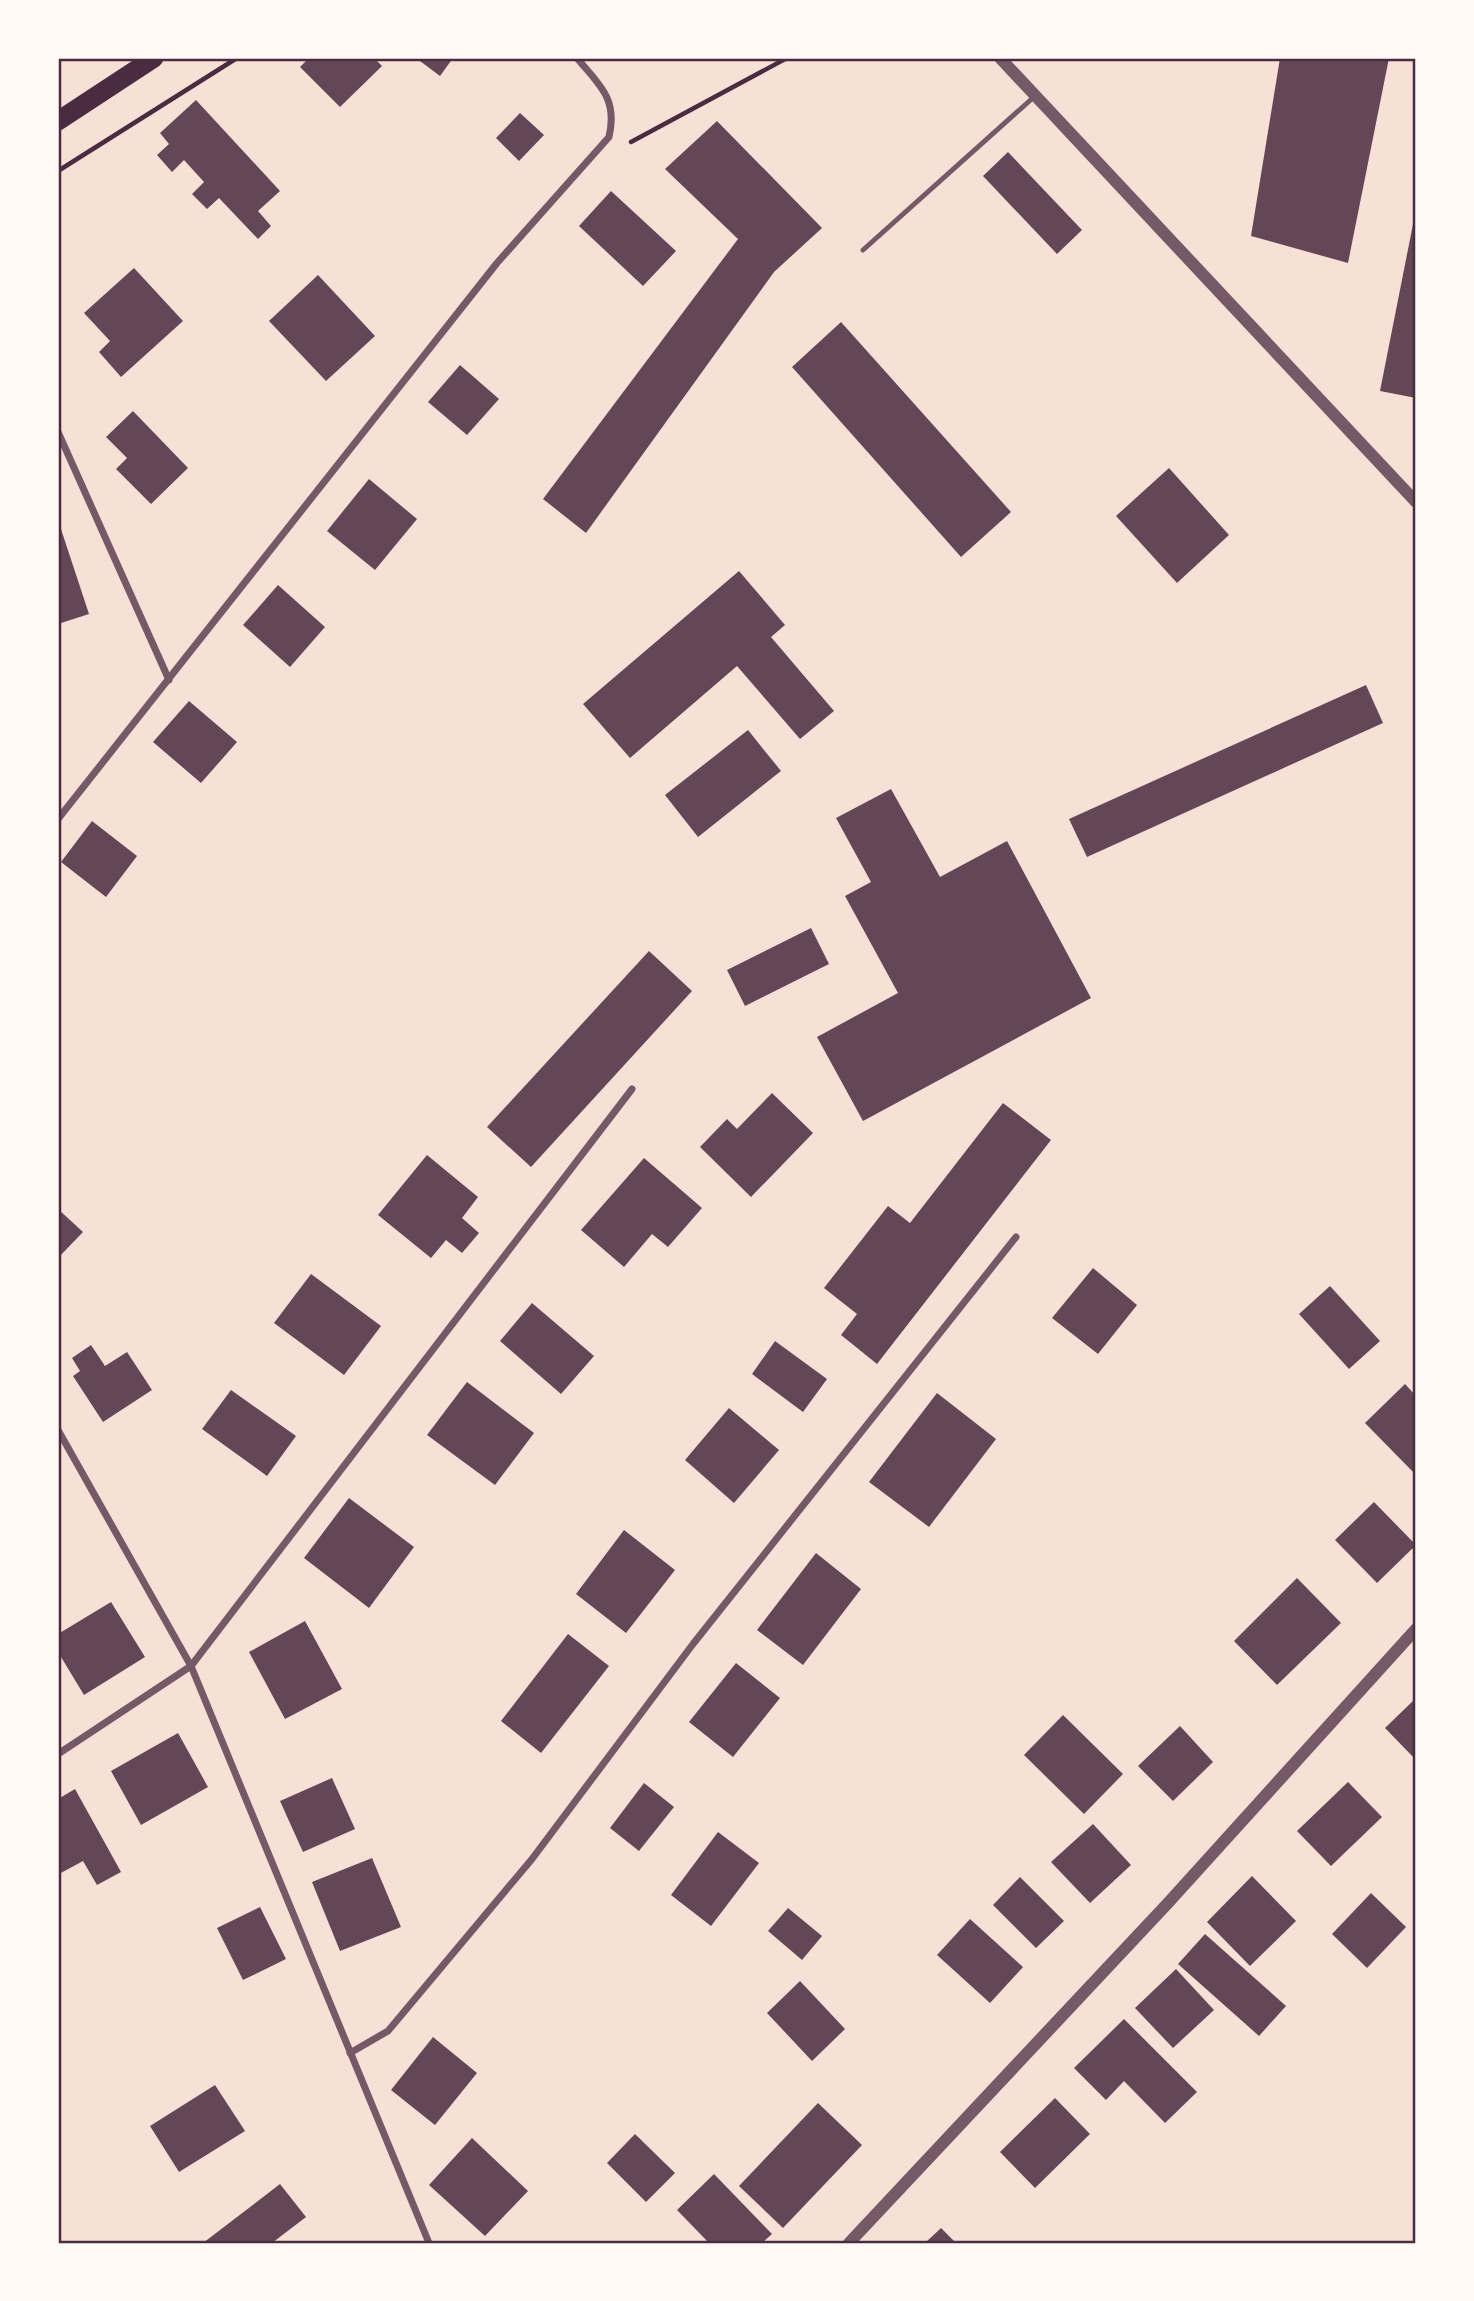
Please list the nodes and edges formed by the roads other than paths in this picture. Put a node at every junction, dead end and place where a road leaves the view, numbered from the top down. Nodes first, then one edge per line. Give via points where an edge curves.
1 (154, 58) edge
2 (577, 58) edge
3 (1005, 59) edge
4 (1035, 96) junction
5 (58, 121) edge
6 (863, 250) dead end
7 (58, 432) edge
8 (1416, 502) edge
9 (169, 680) junction
10 (58, 819) edge
11 (632, 1089) dead end
12 (1016, 1237) dead end
13 (58, 1430) edge
14 (1416, 1629) edge
15 (191, 1666) junction
16 (58, 1754) edge
17 (350, 2053) junction
18 (429, 2243) edge
19 (849, 2243) edge

1 - 5 highway
2 - 9 street via 606,94 613,119 609,137 497,263
3 - 4 street
4 - 6 lane
4 - 8 street
7 - 9 street
9 - 10 street
11 - 15 street
12 - 17 street via 693,1644 524,1869 388,2031
13 - 15 street
14 - 19 street via 1168,1903
15 - 16 street
15 - 17 street
17 - 18 street

